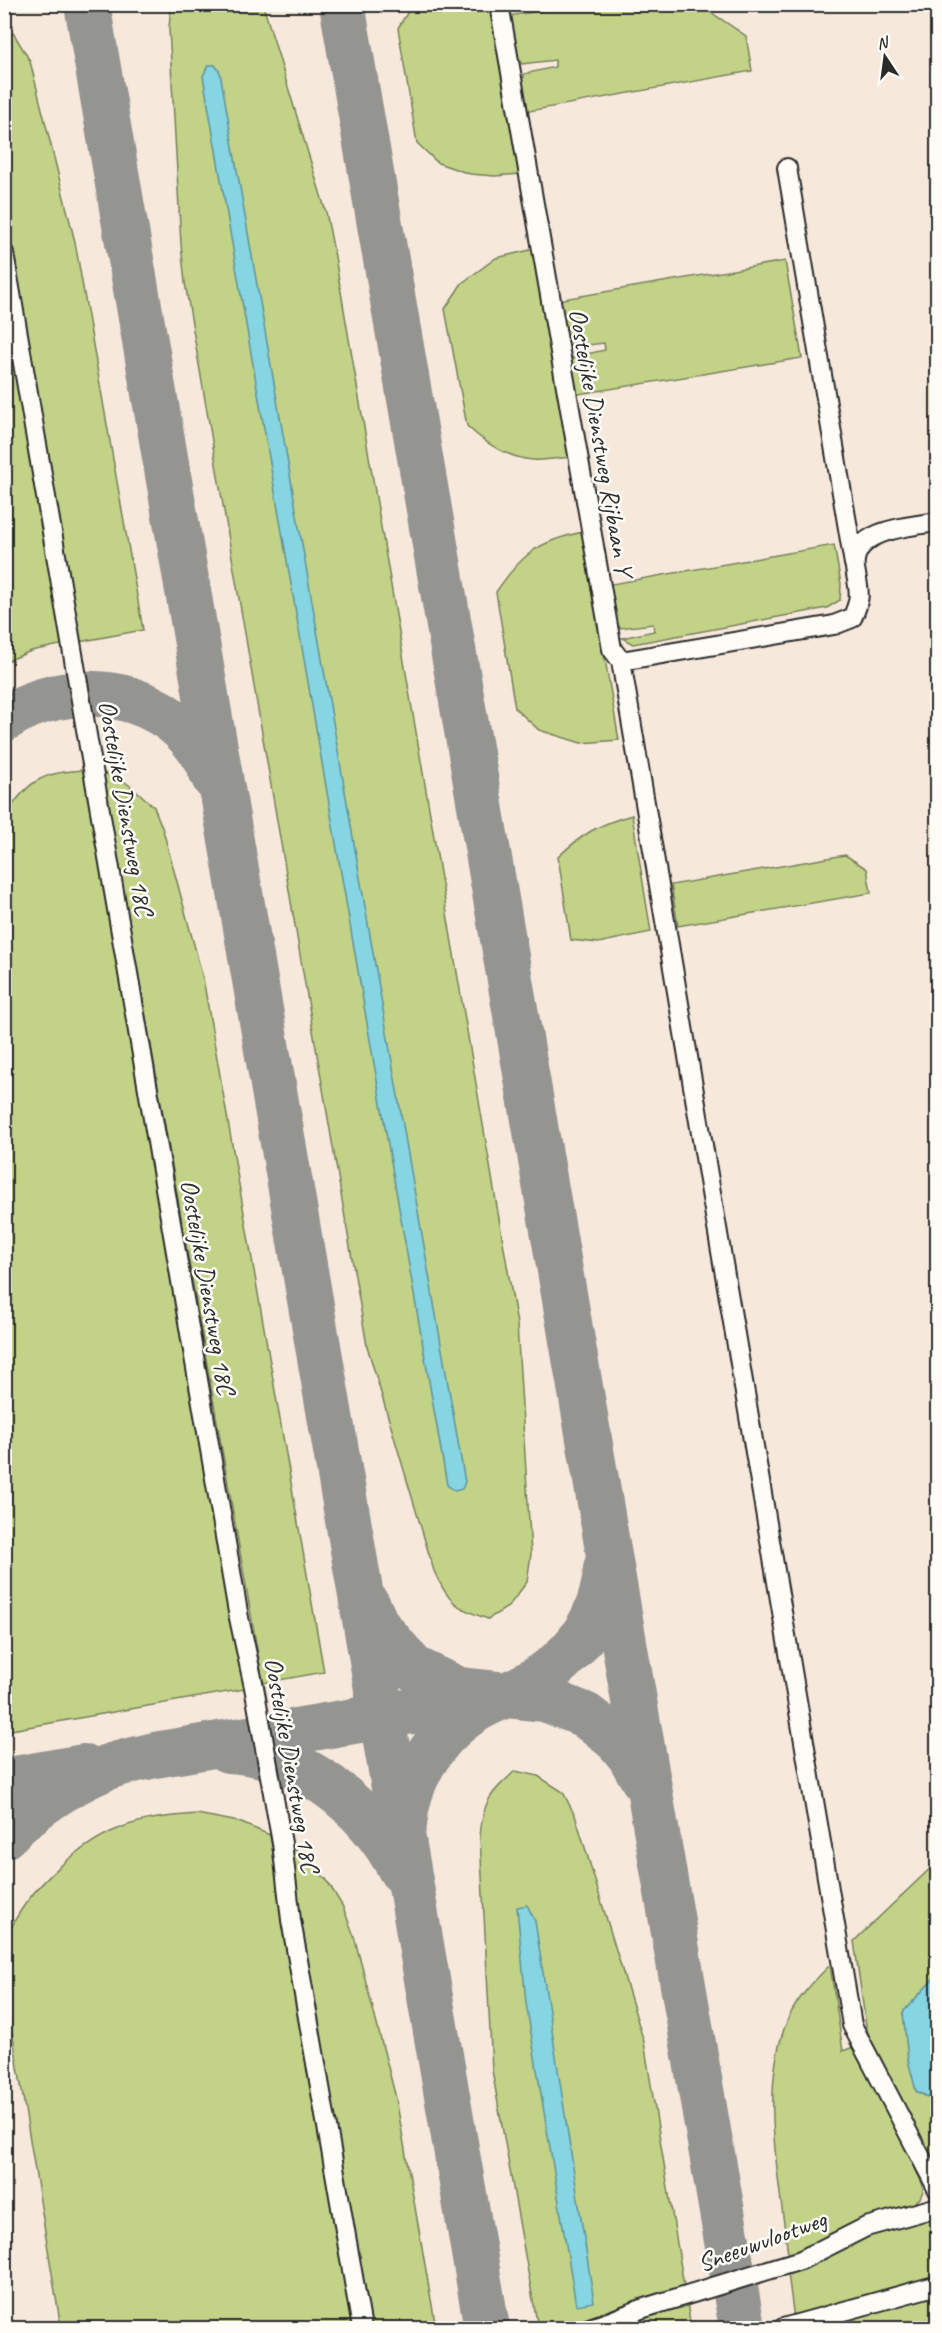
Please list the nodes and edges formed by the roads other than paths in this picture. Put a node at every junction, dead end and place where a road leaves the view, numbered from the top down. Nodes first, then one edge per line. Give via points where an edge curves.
1 (499, 4) edge
2 (787, 168) dead end
3 (4, 253) edge
4 (938, 522) edge
5 (854, 564) junction
6 (621, 661) junction
7 (938, 2190) edge
8 (938, 2207) edge
9 (938, 2285) edge
10 (612, 2325) edge
11 (362, 2328) edge
12 (590, 2328) edge
13 (783, 2328) edge

1 - 6 lane, Oostelijke Dienstweg Rijbaan Y via 612,649
2 - 5 lane
3 - 11 lane, Oostelijke Dienstweg 18C via 239,1618 282,1843 291,1920
4 - 5 lane via 886,531 868,539
5 - 6 lane via 860,589 859,604 852,618 834,625
6 - 7 lane, Oostelijke Dienstweg Rijbaan Y via 852,2025
8 - 10 lane, Sneeuwvlootweg via 866,2227 801,2260 651,2306
9 - 13 lane
10 - 12 lane, Sneeuwvlootweg

